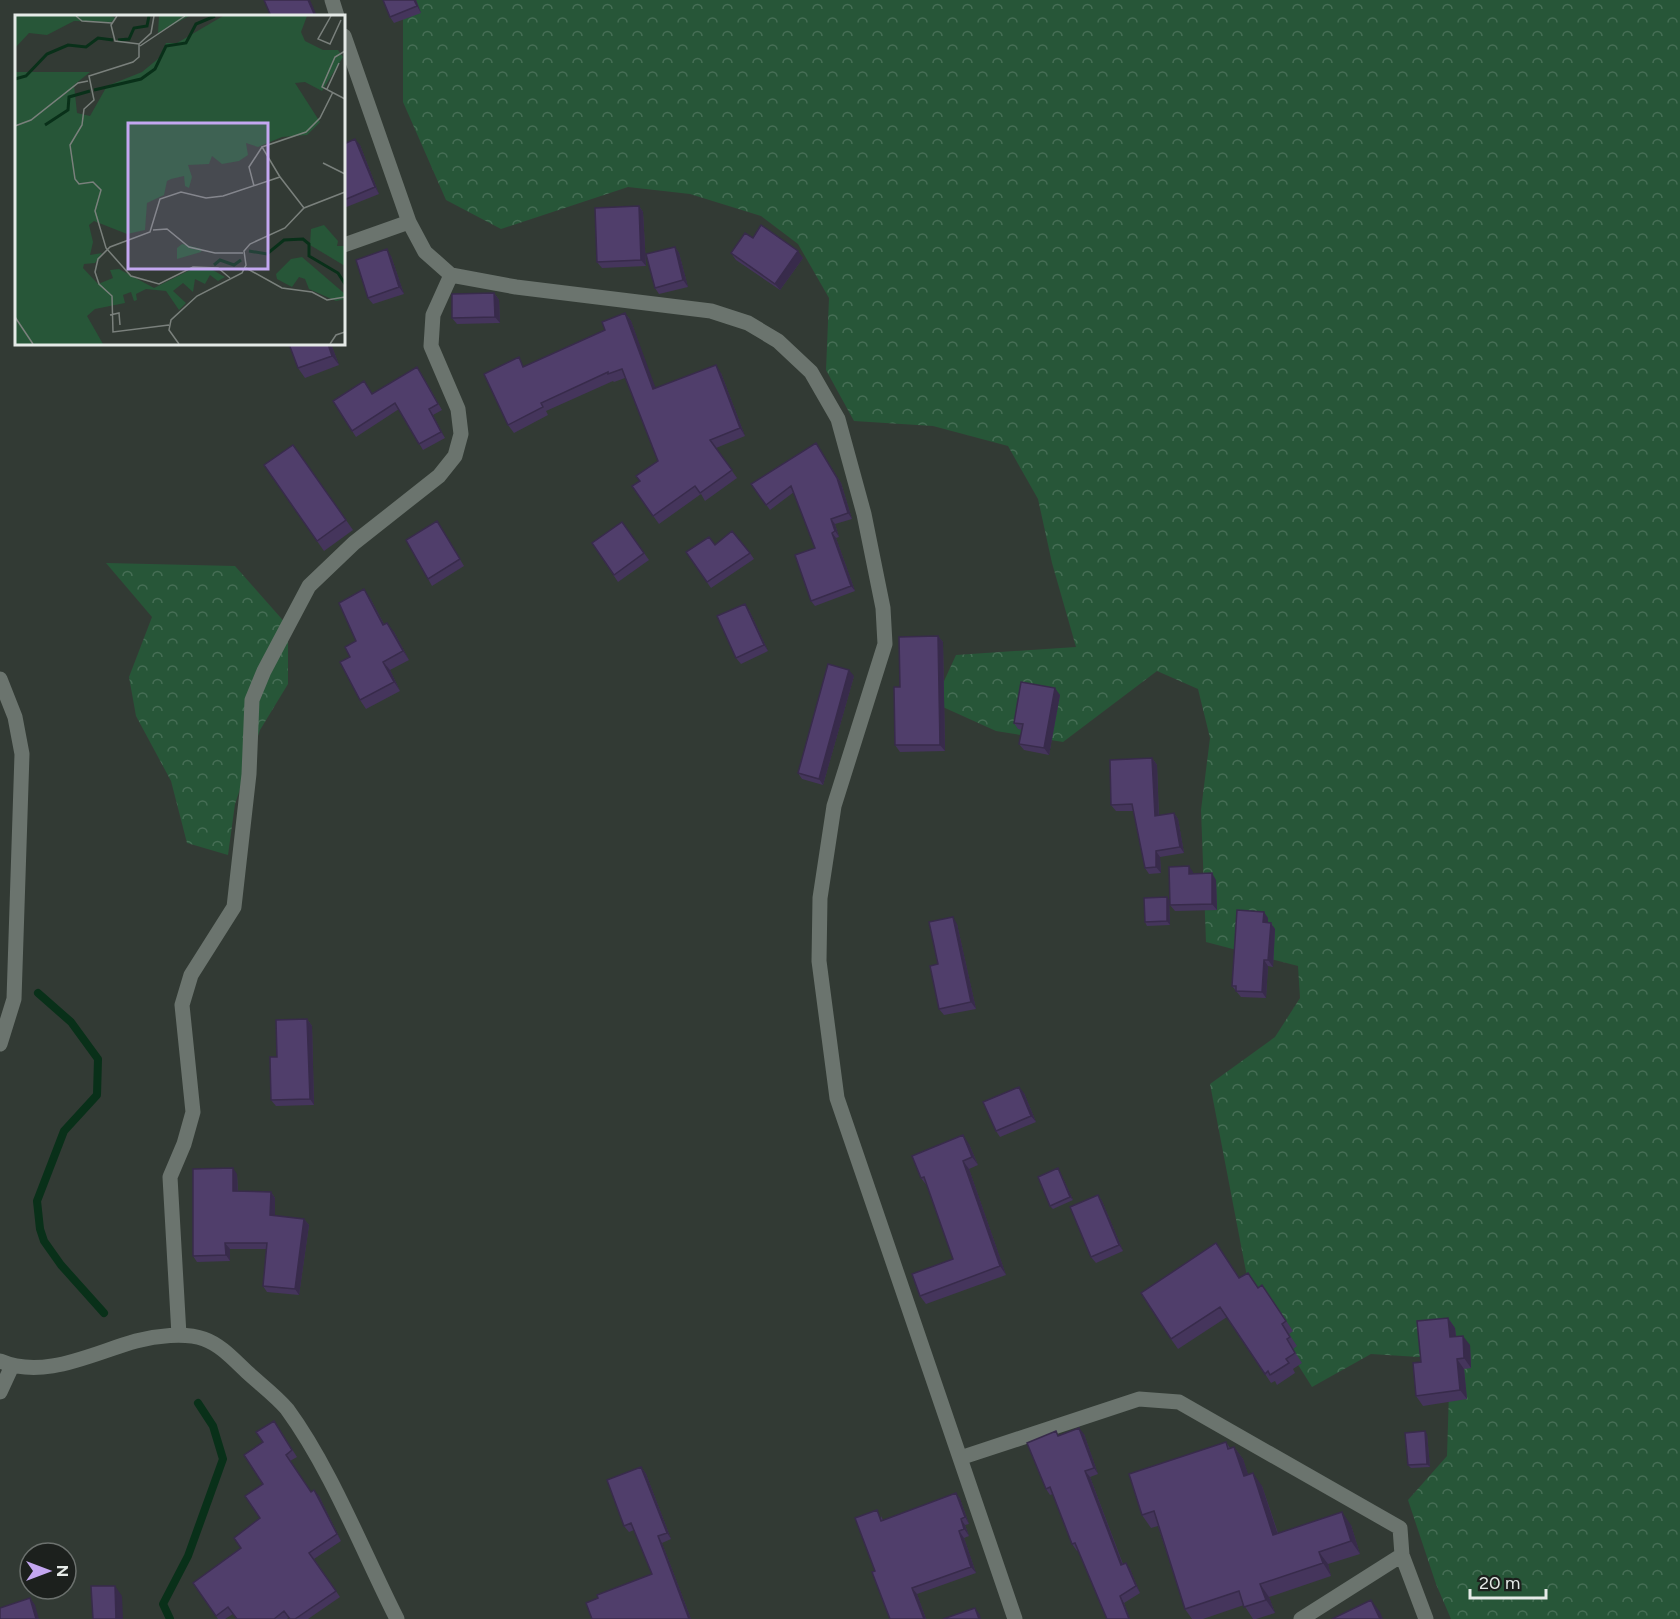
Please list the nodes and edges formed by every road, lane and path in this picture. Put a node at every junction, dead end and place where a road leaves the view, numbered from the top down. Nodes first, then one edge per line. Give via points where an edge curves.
1 (332, 0) edge
2 (337, 15) edge
3 (345, 39) edge
4 (409, 222) junction
5 (345, 245) edge
6 (451, 275) junction
7 (0, 679) edge
8 (0, 1044) edge
9 (179, 1335) junction
10 (6, 1363) edge
11 (0, 1392) edge
12 (960, 1458) junction
13 (1402, 1555) junction
14 (397, 1619) edge
15 (1015, 1619) edge
16 (1301, 1619) edge
17 (1425, 1619) edge

1 - 2 street
3 - 4 street
4 - 5 street
4 - 6 street via 425,252
6 - 9 street via 433,315 431,346 458,410 461,434 455,456 440,476 354,543 309,585 252,700 249,774 234,907 191,975 182,1005 193,1112 170,1177
6 - 12 street via 711,311 748,323 778,341 811,372 838,419 864,514 883,608 885,644 834,806 820,898 819,962 837,1098
7 - 8 street via 15,717 22,754 14,999
9 - 10 street via 139,1340 59,1365 36,1368
9 - 14 street via 204,1338 225,1351 286,1408 326,1473
10 - 11 street
12 - 13 street via 1139,1399 1179,1402 1400,1528
12 - 15 street
13 - 16 street
13 - 17 street

